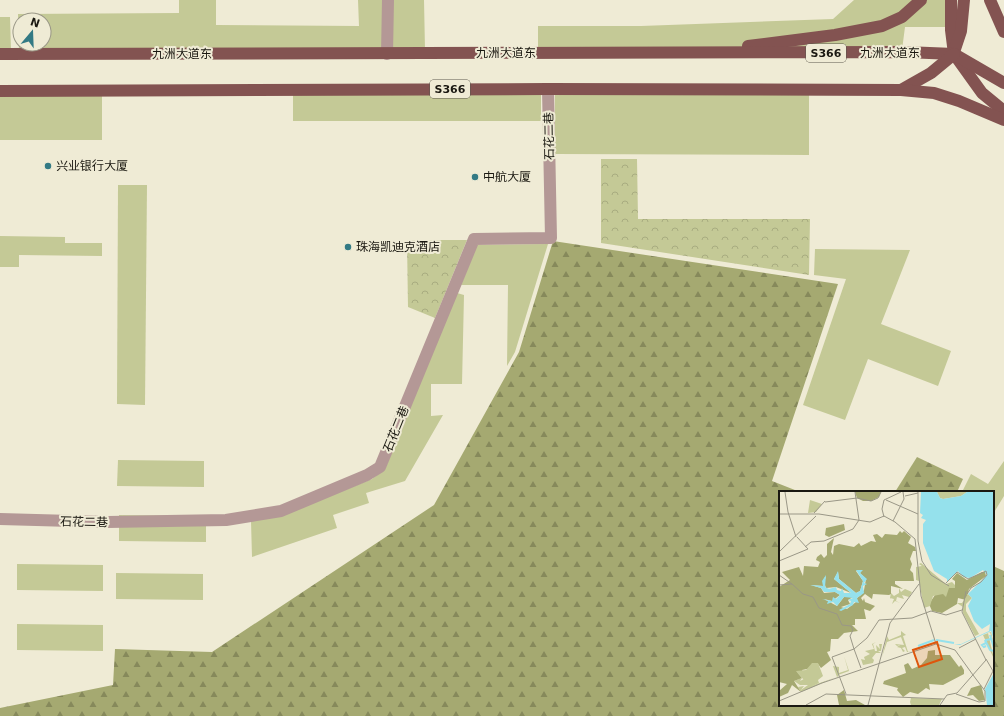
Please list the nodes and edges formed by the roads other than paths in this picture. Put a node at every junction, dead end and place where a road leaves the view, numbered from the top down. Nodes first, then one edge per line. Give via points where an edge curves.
1 (388, 0) edge
2 (920, 0) edge
3 (950, 0) edge
4 (964, 0) edge
5 (990, 0) edge
6 (1004, 32) edge
7 (697, 53) junction
8 (0, 54) edge
9 (387, 54) junction
10 (954, 54) junction
11 (1004, 83) edge
12 (548, 89) junction
13 (901, 90) junction
14 (0, 91) edge
15 (1004, 111) edge
16 (1004, 120) edge
17 (0, 519) edge

1 - 9 street
2 - 7 main road via 902,17 882,26 835,35
3 - 10 main road
4 - 10 main road via 961,31
5 - 6 main road
7 - 9 main road, 九洲大道东 / S366
7 - 10 main road, 九洲大道东 / S366
8 - 9 main road, 九洲大道东 / S366
10 - 11 main road, 九洲大道东 / S366
10 - 13 main road via 931,73
10 - 15 main road via 982,93
12 - 13 main road, S366
12 - 14 main road, S366
12 - 17 street, 石花二巷 via 551,238 474,239 380,467 367,475 281,511 226,520 108,522
13 - 16 main road, S366 via 934,93

